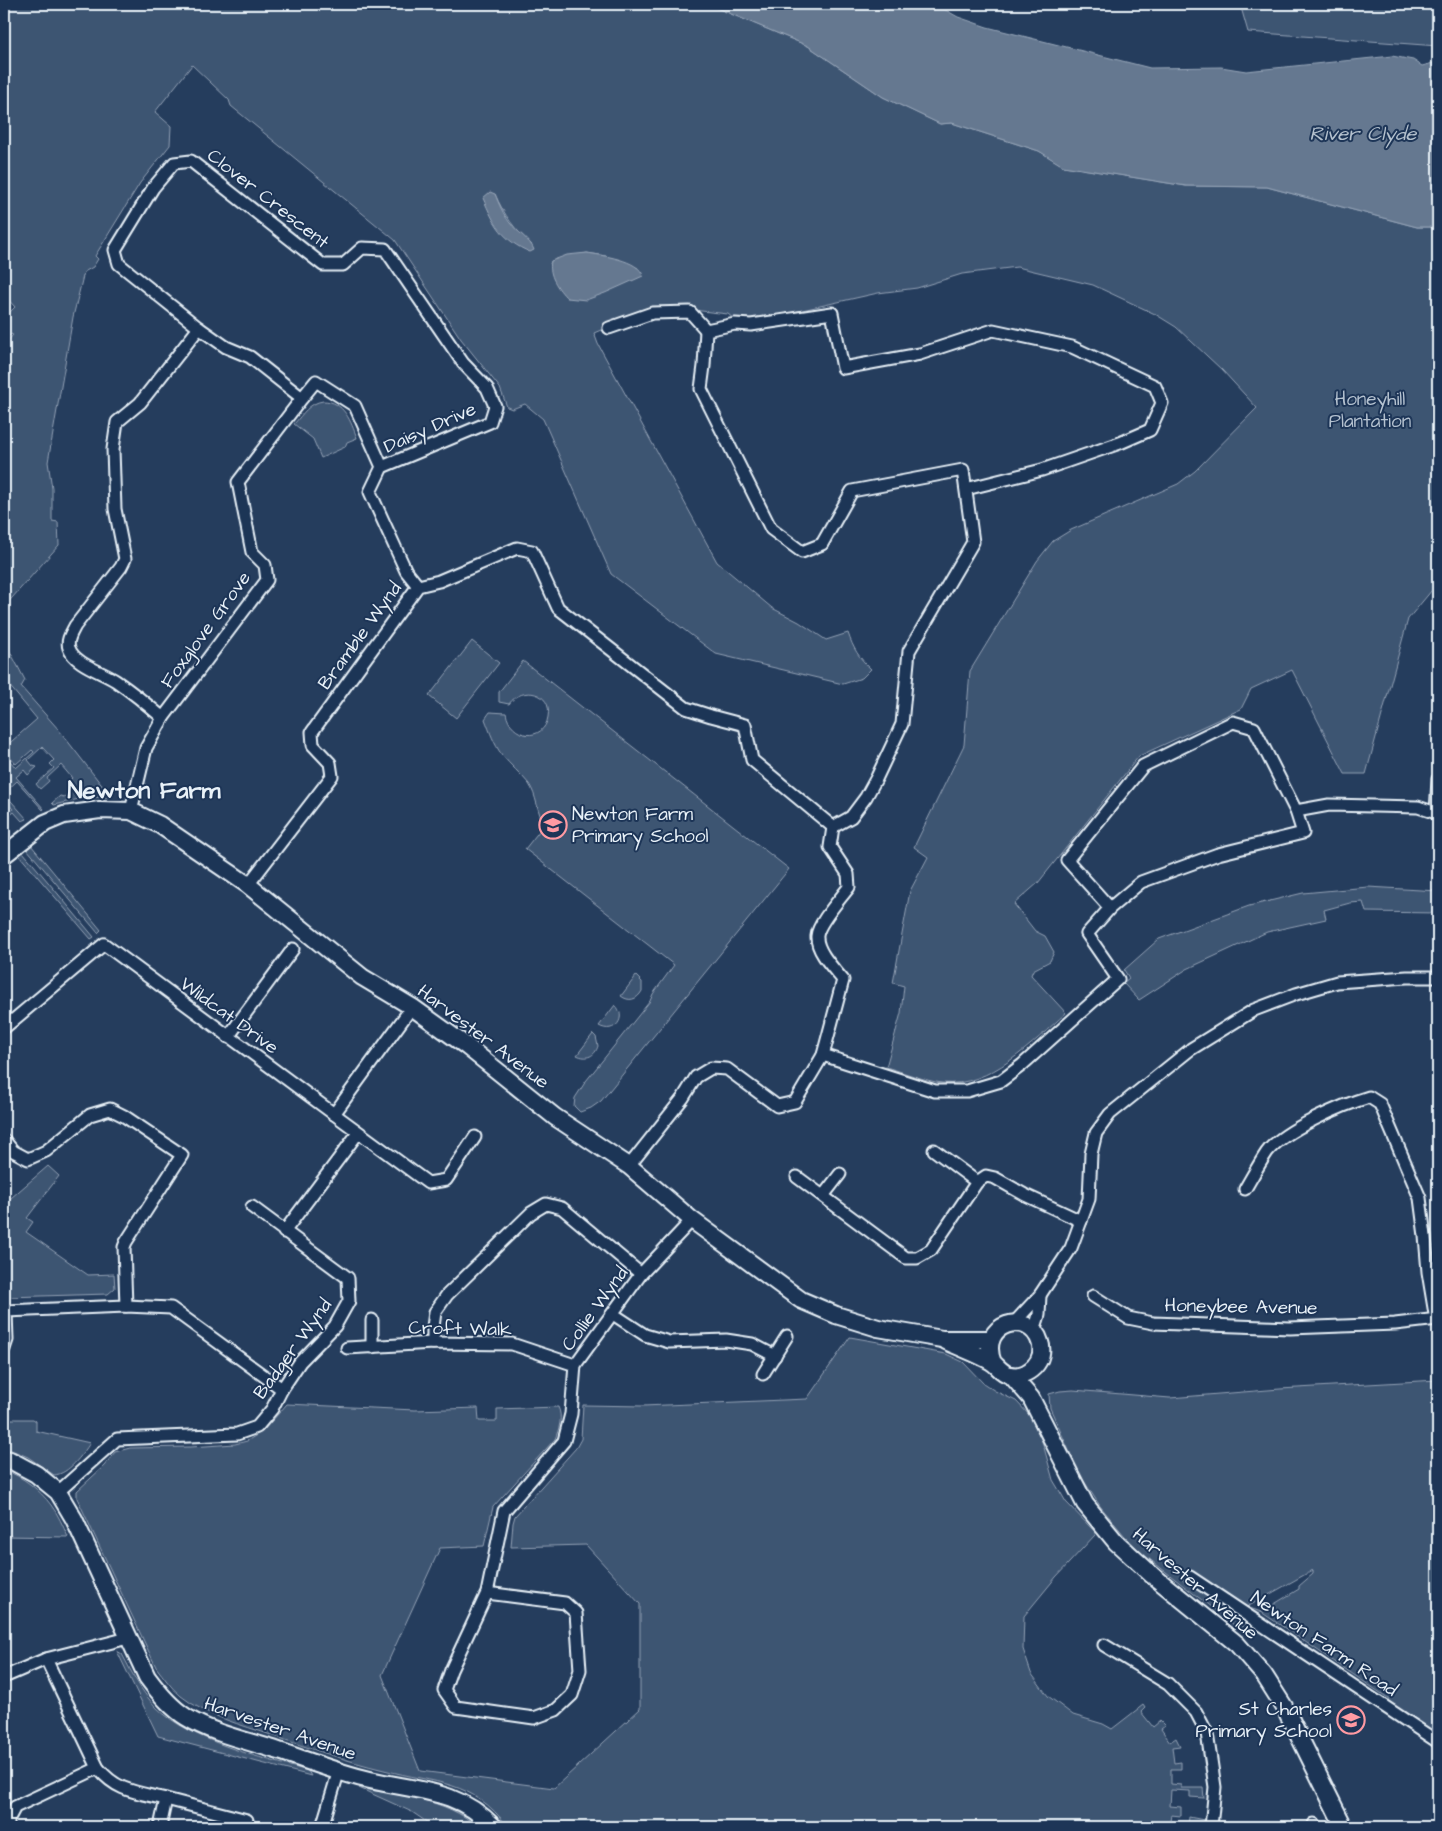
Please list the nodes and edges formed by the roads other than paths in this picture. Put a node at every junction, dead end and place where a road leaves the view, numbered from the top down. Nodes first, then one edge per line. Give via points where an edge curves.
1 (199, 328) junction
2 (609, 328) dead end
3 (706, 330) junction
4 (302, 398) junction
5 (495, 406) joint
6 (382, 468) junction
7 (966, 489) junction
8 (418, 586) junction
9 (163, 718) junction
10 (1438, 779) edge
11 (130, 810) junction
12 (1296, 811) junction
13 (1437, 814) edge
14 (833, 827) junction
15 (4, 855) edge
16 (248, 885) junction
17 (1110, 908) junction
18 (293, 949) dead end
19 (1438, 977) edge
20 (412, 1007) junction
21 (4, 1028) edge
22 (228, 1037) junction
23 (823, 1055) junction
24 (334, 1114) junction
25 (358, 1133) junction
26 (475, 1137) dead end
27 (4, 1140) edge
28 (934, 1150) dead end
29 (629, 1166) junction
30 (840, 1174) dead end
31 (797, 1177) dead end
32 (977, 1182) junction
33 (1245, 1189) dead end
34 (823, 1196) junction
35 (252, 1208) dead end
36 (692, 1220) junction
37 (1081, 1221) junction
38 (284, 1232) junction
39 (641, 1274) junction
40 (1040, 1295) junction
41 (1093, 1296) dead end
42 (126, 1306) junction
43 (613, 1314) junction
44 (372, 1320) dead end
45 (1437, 1320) edge
46 (1014, 1323) junction
47 (1034, 1331) junction
48 (787, 1336) dead end
49 (942, 1339) junction
50 (991, 1339) junction
51 (434, 1343) junction
52 (372, 1347) junction
53 (347, 1348) dead end
54 (4, 1349) edge
55 (774, 1356) junction
56 (993, 1363) junction
57 (1037, 1364) junction
58 (575, 1365) junction
59 (763, 1374) dead end
60 (1011, 1375) junction
61 (282, 1389) junction
62 (1031, 1398) junction
63 (4, 1459) edge
64 (58, 1492) junction
65 (1190, 1577) dead end
66 (487, 1593) junction
67 (128, 1638) junction
68 (1104, 1645) dead end
69 (46, 1659) junction
70 (4, 1677) edge
71 (1438, 1742) edge
72 (98, 1768) junction
73 (338, 1770) junction
74 (166, 1799) junction
75 (247, 1820) dead end
76 (8, 1827) edge
77 (160, 1827) edge
78 (322, 1827) edge
79 (494, 1827) edge
80 (1211, 1827) edge
81 (1344, 1827) edge

1 - 4 street, Clover Crescent via 226,347 250,357
1 - 5 street, Clover Crescent via 119,264 116,250 153,188 174,163 190,161 324,265 343,264 362,248 385,249 463,363 487,388
1 - 9 street via 140,403 117,422 113,449 115,509 125,559 75,626 68,646 73,655 115,680
2 - 3 street via 652,313 690,312
3 - 7 street via 701,390 771,530 802,552 822,544 852,491 963,470
3 - 7 street via 832,313 843,368 920,354 993,330 1072,347 1155,386 1162,403 1150,430 1042,470
4 - 6 street via 316,381 355,406
4 - 9 street, Foxglove Grove via 238,482 252,552 265,565 267,580
5 - 6 street, Daisy Drive via 490,422
6 - 8 street, Daisy Drive via 370,492 406,571
7 - 14 street via 974,542 908,651 902,724 873,784 850,817
8 - 14 street, Bramble Wynd via 439,581 517,548 532,551 558,608 686,708 745,725 752,760
8 - 16 street, Bramble Wynd via 312,732 313,745 330,763 332,776
9 - 11 street, Foxglove Grove via 146,748
10 - 13 street
11 - 15 street, Harvester Avenue via 64,815 44,823
11 - 16 street, Harvester Avenue via 160,825
12 - 13 street via 1329,806 1418,807
12 - 17 street via 1303,834 1218,854 1141,882
12 - 17 street via 1254,728 1233,722 1143,766 1067,860
14 - 23 street via 830,847 848,874 849,887 822,924 817,937 822,953 843,980
16 - 20 street, Harvester Avenue via 362,977
17 - 23 street via 1087,934 1118,979 1001,1081 967,1091 935,1091
18 - 22 street
19 - 37 street via 1337,982 1296,994 1254,1010 1191,1050 1110,1114 1096,1132 1091,1154 1089,1199
20 - 24 street
20 - 29 street, Harvester Avenue via 556,1117
21 - 22 street, Wildcat Drive via 104,944
22 - 24 street, Wildcat Drive
23 - 29 street via 795,1102 776,1106 728,1069 711,1068 696,1077
24 - 25 street
25 - 26 street via 428,1183 446,1180
25 - 38 street
27 - 42 street via 13,1151 28,1159 46,1152 90,1115 110,1109 182,1155 124,1247
28 - 32 street
29 - 36 street, Harvester Avenue
30 - 34 street
31 - 34 street
32 - 34 street via 930,1250 917,1258 906,1258
32 - 37 street via 986,1176 995,1178
33 - 45 street via 1268,1151 1296,1129 1369,1097 1380,1104 1420,1198
35 - 38 street
36 - 39 street, Collie Wynd
36 - 49 street, Harvester Avenue via 801,1300 878,1328
37 - 40 street via 1071,1248
38 - 61 street, Badger Wynd via 348,1278 349,1301 335,1326 300,1362
39 - 43 street, Collie Wynd
39 - 51 street via 562,1208 546,1204 531,1213 447,1295 436,1312
40 - 46 street
40 - 47 street
41 - 45 street, Honeybee Avenue via 1128,1318 1153,1323 1290,1328
42 - 54 street via 6,1312
42 - 61 street via 171,1308
43 - 55 street via 644,1334 670,1342 726,1340 752,1344
43 - 58 street, Collie Wynd
44 - 52 street
46 - 47 street
46 - 50 street via 996,1331
47 - 57 street via 1041,1346
48 - 55 street
49 - 50 street, Harvester Avenue
49 - 56 street, Harvester Avenue
50 - 56 street via 989,1354
51 - 52 street, Croft Walk
51 - 58 street, Croft Walk via 512,1344
52 - 53 street, Croft Walk
55 - 59 street
56 - 60 street
57 - 60 street via 1031,1371
57 - 62 street
58 - 66 street, Collie Wynd via 571,1414 564,1441 504,1510
60 - 62 street, Harvester Avenue
61 - 64 street, Badger Wynd via 272,1409 257,1427 237,1434 117,1439
62 - 81 street, Harvester Avenue via 1085,1504 1116,1542 1237,1644 1264,1675 1285,1708
63 - 64 street, Harvester Avenue via 36,1474
64 - 67 street, Harvester Avenue
65 - 71 street, Newton Farm Road
66 - 66 street, Collie Wynd via 444,1690 456,1707 534,1718 556,1710 572,1695 580,1670 576,1613 565,1603
67 - 69 street
67 - 73 street, Harvester Avenue via 155,1688 173,1708 188,1718
68 - 80 street via 1168,1684 1196,1712 1207,1733 1215,1786
69 - 70 street
69 - 72 street
72 - 74 street via 107,1780 118,1787
72 - 76 street via 15,1807
73 - 78 street
73 - 79 street, Harvester Avenue via 369,1780 444,1794 472,1807
74 - 75 street
74 - 77 street

